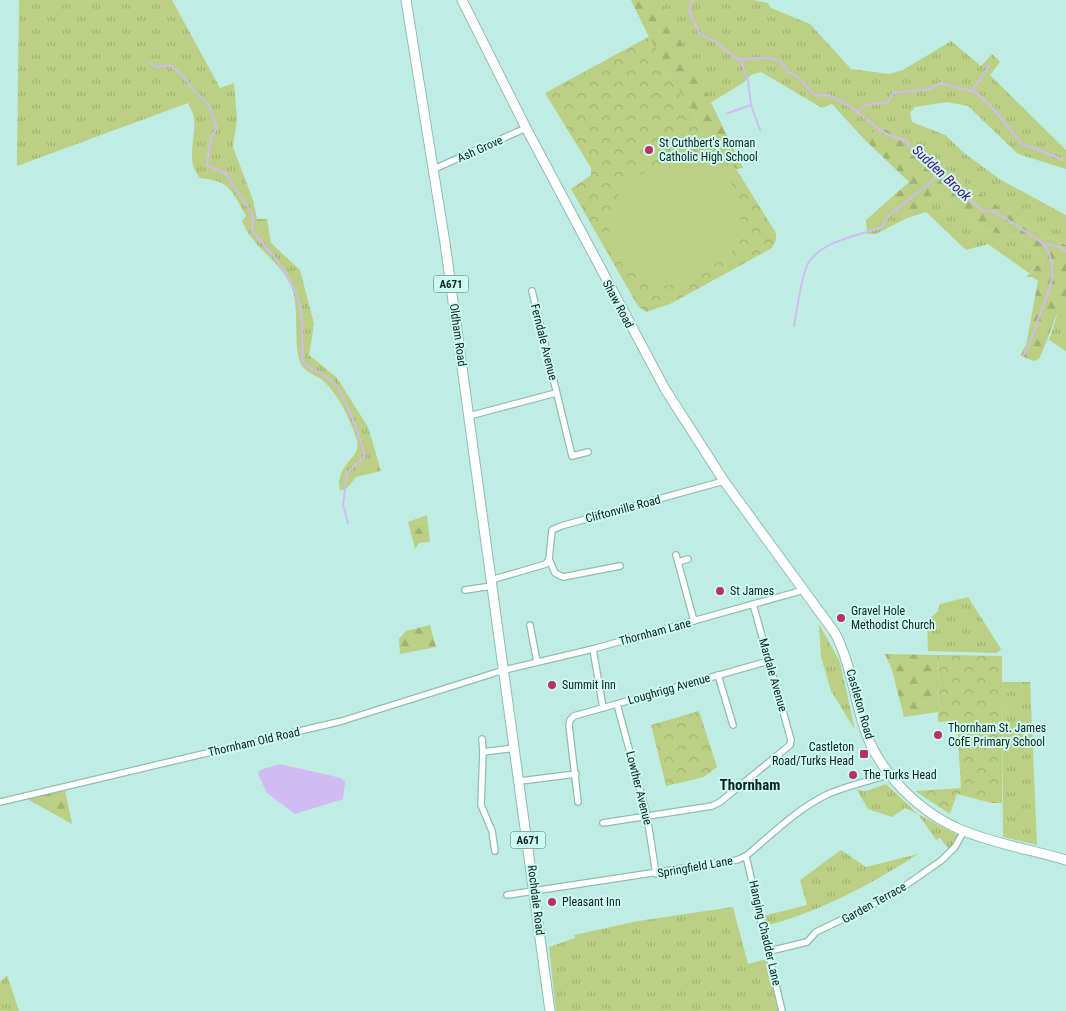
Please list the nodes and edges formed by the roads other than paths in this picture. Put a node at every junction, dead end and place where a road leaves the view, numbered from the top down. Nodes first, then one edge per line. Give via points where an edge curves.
1 (406, 0) edge
2 (462, 0) edge
3 (526, 128) junction
4 (434, 169) junction
5 (532, 291) dead end
6 (556, 393) junction
7 (470, 416) junction
8 (588, 452) dead end
9 (724, 481) junction
10 (676, 555) dead end
11 (549, 559) junction
12 (688, 560) dead end
13 (678, 562) junction
14 (620, 566) dead end
15 (492, 583) junction
16 (465, 590) dead end
17 (804, 590) junction
18 (753, 604) junction
19 (694, 621) junction
20 (530, 625) dead end
21 (593, 649) junction
22 (769, 661) junction
23 (537, 662) junction
24 (504, 670) junction
25 (718, 676) junction
26 (618, 704) junction
27 (603, 708) junction
28 (733, 726) dead end
29 (482, 739) dead end
30 (515, 748) junction
31 (483, 752) junction
32 (576, 774) junction
33 (890, 774) junction
34 (520, 781) junction
35 (0, 802) edge
36 (578, 802) dead end
37 (647, 816) junction
38 (603, 824) dead end
39 (964, 831) junction
40 (495, 851) dead end
41 (746, 856) junction
42 (1066, 860) edge
43 (656, 874) junction
44 (535, 891) junction
45 (507, 895) dead end
46 (770, 951) junction
47 (550, 1011) edge
48 (782, 1011) edge

1 - 4 street, Oldham Road / A671
2 - 3 street, Shaw Road
3 - 4 street, Ash Grove
3 - 9 street, Shaw Road via 665,389
4 - 7 street, Oldham Road / A671
5 - 6 street, Ferndale Avenue
6 - 7 street
6 - 8 street, Ferndale Avenue via 572,456
7 - 15 street, Oldham Road / A671
9 - 11 street, Cliftonville Road via 552,530
9 - 17 street, Shaw Road
10 - 13 street
11 - 14 street via 555,573 563,577
11 - 15 street via 546,564
12 - 13 street
13 - 19 street
15 - 16 street
15 - 24 street, Oldham Road / A671
17 - 18 street, Thornham Lane
17 - 33 street, Castleton Road via 845,652 865,730
18 - 19 street, Thornham Lane
18 - 22 street, Mardale Avenue
19 - 21 street, Thornham Lane
20 - 23 street
21 - 23 street, Thornham Lane
21 - 27 street
22 - 25 street, Loughrigg Avenue
22 - 37 street, Mardale Avenue via 790,745 720,802
23 - 24 street, Thornham Lane
24 - 30 street, Rochdale Road / A671
24 - 35 street, Thornham Old Road via 342,721
25 - 26 street, Loughrigg Avenue
25 - 28 street
26 - 27 street, Loughrigg Avenue
26 - 37 street, Lowther Avenue
27 - 32 street, Loughrigg Avenue via 570,720
29 - 31 street
30 - 31 street
30 - 34 street, Rochdale Road / A671
31 - 40 street via 480,805 492,832
32 - 34 street
32 - 36 street
33 - 39 street, Castleton Road via 914,800
33 - 41 street, Springfield Lane via 824,796 799,812
34 - 44 street, Rochdale Road / A671
37 - 38 street
37 - 43 street, Lowther Avenue
39 - 42 street, Castleton Road
39 - 46 street, Garden Terrace via 942,860 889,896 816,932 807,942
41 - 43 street, Springfield Lane
41 - 46 street, Hanging Chadder Lane
43 - 44 street, Springfield Lane
44 - 45 street, Springfield Lane
44 - 47 street, Rochdale Road / A671
46 - 48 street, Hanging Chadder Lane

